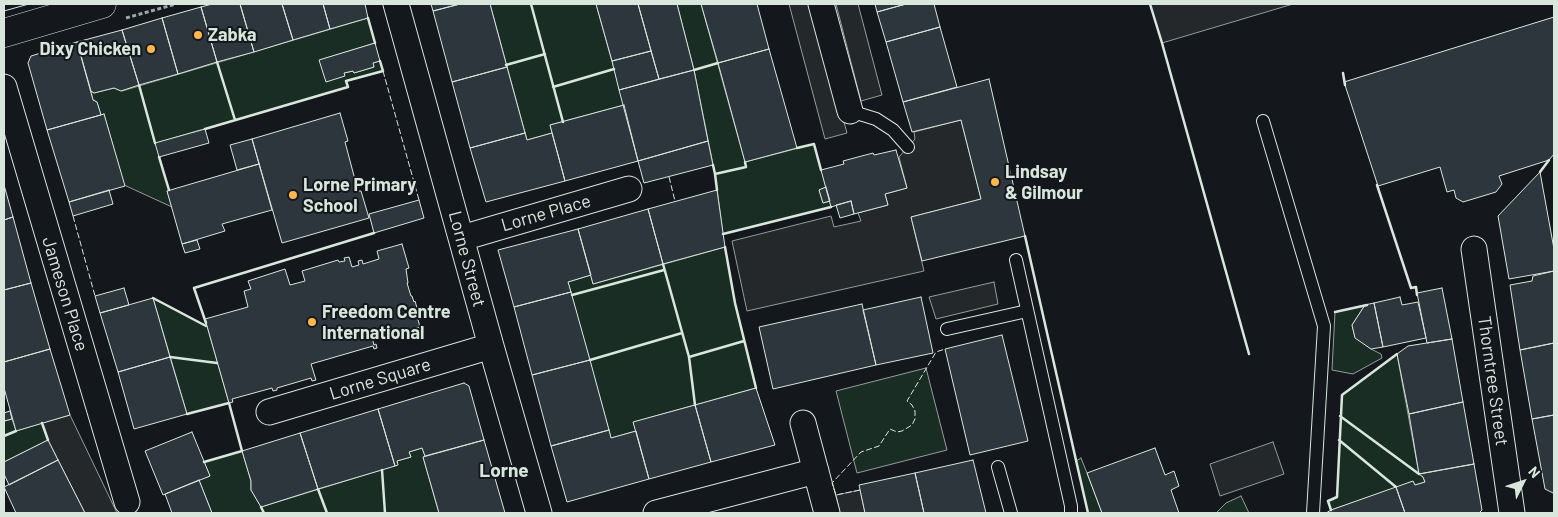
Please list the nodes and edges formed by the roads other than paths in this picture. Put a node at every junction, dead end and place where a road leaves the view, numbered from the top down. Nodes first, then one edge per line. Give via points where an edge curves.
1 (102, 4) edge
2 (396, 4) edge
3 (821, 4) edge
4 (4, 33) edge
5 (4, 87) edge
6 (850, 111) joint
7 (1263, 121) dead end
8 (908, 147) dead end
9 (630, 189) dead end
10 (462, 238) junction
11 (1474, 249) dead end
12 (1016, 260) dead end
13 (1028, 310) junction
14 (947, 329) dead end
15 (491, 346) junction
16 (270, 412) dead end
17 (803, 423) dead end
18 (998, 467) dead end
19 (816, 470) junction
20 (127, 502) dead end
21 (539, 513) edge
22 (656, 513) edge
23 (827, 513) edge
24 (1011, 513) edge
25 (1071, 513) edge
26 (1313, 513) edge
27 (1512, 513) edge

1 - 4 main road
2 - 10 street, Lorne Street
3 - 6 street
5 - 20 street, Jameson Place
6 - 8 lane via 876,119 893,130
7 - 26 lane via 1324,326
9 - 10 street, Lorne Place
10 - 15 street, Lorne Street
11 - 27 street, Thorntree Street
12 - 13 lane
13 - 14 lane
13 - 25 lane
15 - 16 street, Lorne Square
15 - 21 street, Lorne Street
17 - 19 street
18 - 24 lane
19 - 22 street
19 - 23 street

